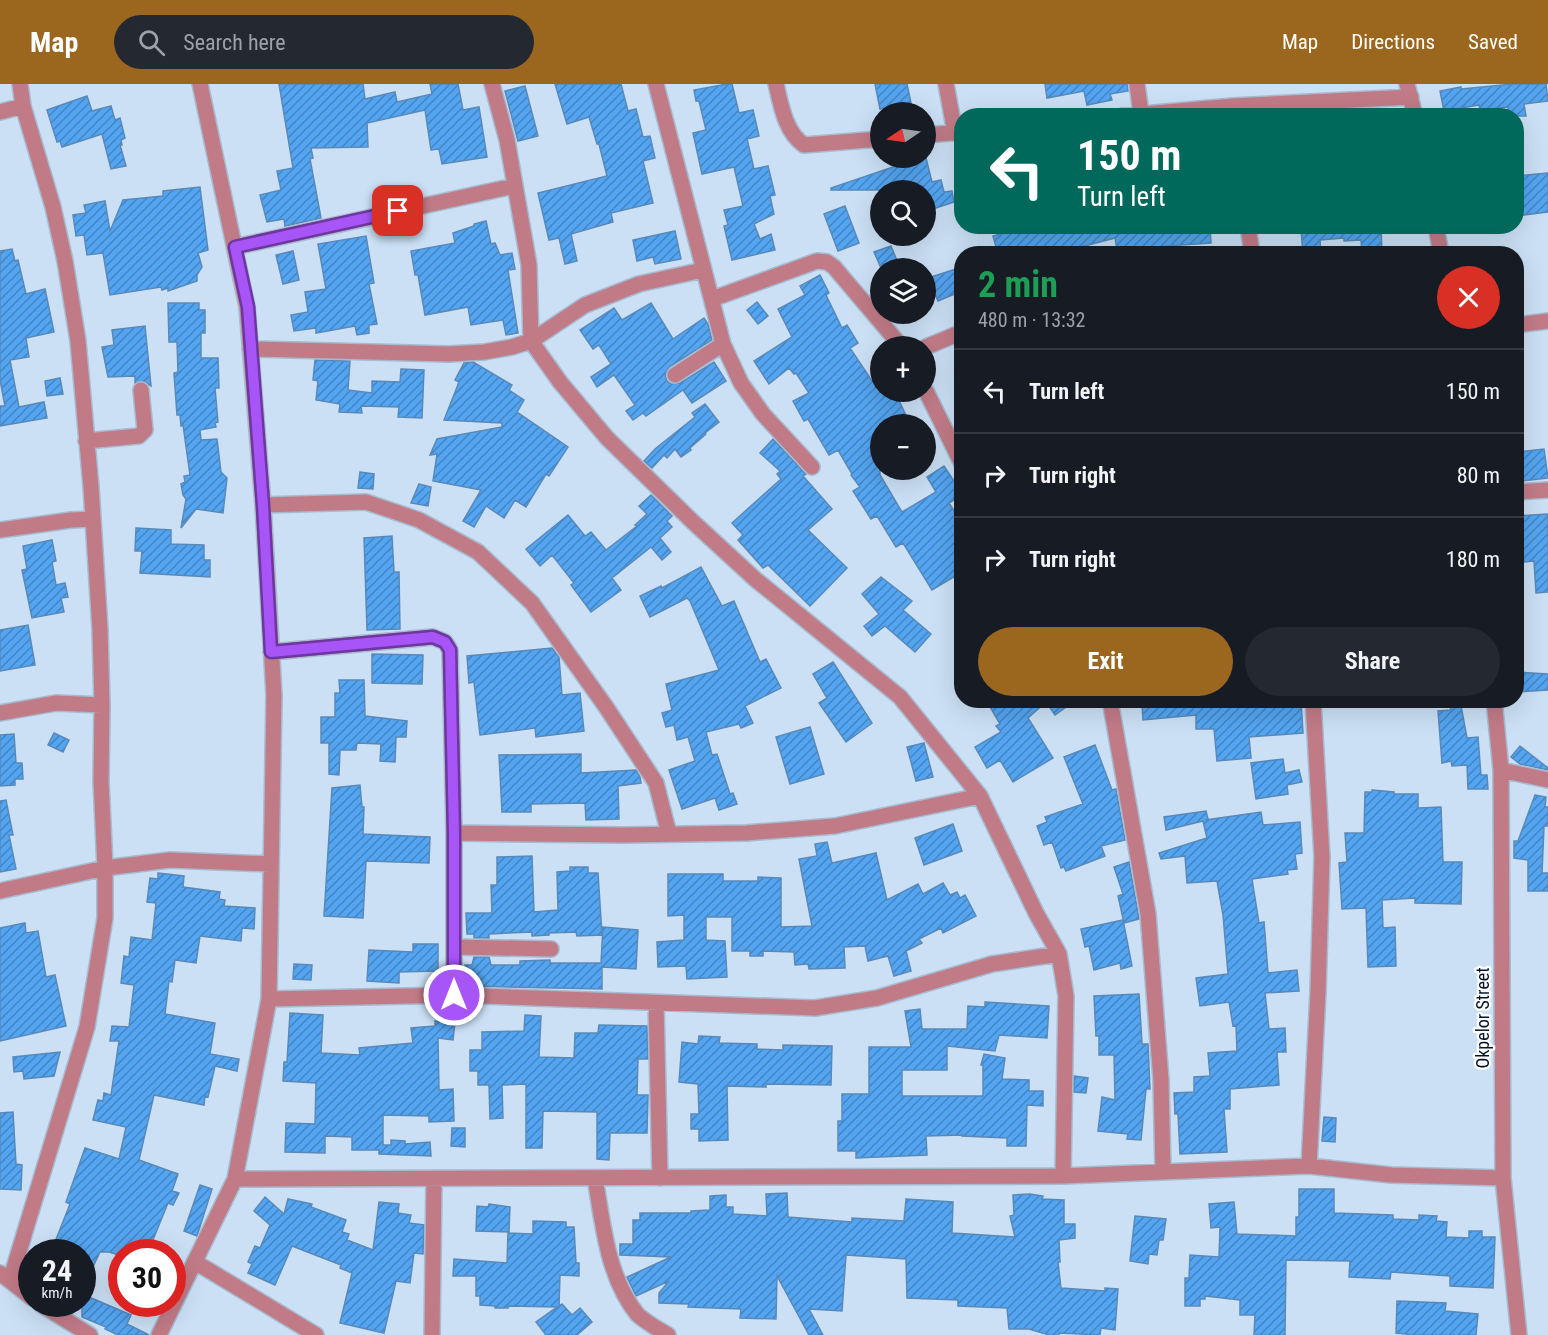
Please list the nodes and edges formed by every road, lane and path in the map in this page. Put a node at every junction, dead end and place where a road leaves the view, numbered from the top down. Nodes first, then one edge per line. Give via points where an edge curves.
1 (20, 84) edge
2 (200, 84) edge
3 (492, 84) edge
4 (656, 84) edge
5 (777, 84) edge
6 (946, 84) edge
7 (1137, 84) edge
8 (1409, 91) edge
9 (23, 106) junction
10 (1140, 108) edge
11 (1259, 108) edge
12 (1413, 108) edge
13 (0, 112) edge
14 (954, 117) edge
15 (954, 133) edge
16 (936, 134) edge
17 (870, 140) edge
18 (514, 186) junction
19 (235, 247) junction
20 (704, 270) junction
21 (712, 299) junction
22 (1548, 321) edge
23 (1524, 324) edge
24 (954, 335) edge
25 (893, 336) edge
26 (531, 340) junction
27 (936, 343) edge
28 (723, 344) junction
29 (250, 349) junction
30 (675, 375) dead end
31 (141, 390) dead end
32 (931, 402) edge
33 (86, 441) junction
34 (954, 448) edge
35 (812, 467) dead end
36 (1548, 490) edge
37 (1524, 492) edge
38 (263, 505) junction
39 (93, 519) junction
40 (0, 530) edge
41 (271, 652) junction
42 (102, 705) junction
43 (1111, 708) edge
44 (1313, 708) edge
45 (1495, 708) edge
46 (0, 713) edge
47 (1501, 770) junction
48 (1548, 780) edge
49 (980, 796) junction
50 (454, 833) junction
51 (669, 834) junction
52 (271, 864) junction
53 (105, 868) junction
54 (0, 891) edge
55 (454, 947) junction
56 (551, 949) dead end
57 (1059, 954) junction
58 (454, 995) junction
59 (269, 999) junction
60 (656, 1003) junction
61 (1309, 1166) junction
62 (1163, 1172) junction
63 (1063, 1176) junction
64 (594, 1178) junction
65 (660, 1178) junction
66 (1503, 1178) junction
67 (235, 1179) junction
68 (434, 1179) junction
69 (195, 1262) junction
70 (5, 1277) edge
71 (18, 1287) edge
72 (61, 1317) edge
73 (90, 1335) edge
74 (159, 1335) edge
75 (316, 1335) edge
76 (432, 1335) edge
77 (668, 1335) edge
78 (1519, 1335) edge

1 - 9 street
2 - 19 street
3 - 18 street
4 - 20 street
5 - 17 street via 794,138 804,145
6 - 14 street
7 - 10 street
8 - 11 street
8 - 12 street
9 - 13 street
9 - 33 street via 65,261 78,341
15 - 16 street
18 - 19 street
18 - 26 street via 529,266
19 - 29 street via 248,307
20 - 21 street
20 - 26 street via 639,284 585,305
21 - 25 street via 817,261 826,262
21 - 28 street
22 - 23 street
24 - 27 street
26 - 29 street via 484,352 449,354
26 - 49 street via 607,438 755,579 900,697
28 - 30 street
28 - 35 street via 741,383
29 - 38 street
31 - 33 street via 145,430 140,436
32 - 34 street
33 - 39 street
36 - 37 street
38 - 41 street
38 - 51 street via 366,502 419,520 478,552 532,603 606,707 656,783
39 - 40 street
39 - 42 street
41 - 50 street via 433,637 445,642 450,650
41 - 52 street
42 - 46 street via 56,703
42 - 53 street via 100,781
43 - 62 street via 1148,914 1161,1080
44 - 61 street via 1322,857
45 - 47 street, Okpelor Street
47 - 48 street
47 - 66 street, Okpelor Street
49 - 51 street via 836,826
49 - 57 street
50 - 51 street
50 - 55 street
52 - 53 street via 170,860
52 - 59 street
53 - 54 street
53 - 70 street via 105,918 87,1027
55 - 56 street
55 - 58 street
57 - 60 street via 992,964 877,998 815,1008
57 - 63 street via 1066,996
58 - 59 street
58 - 60 street
59 - 67 street
60 - 65 street
61 - 62 street
61 - 66 street via 1391,1175
62 - 63 street
63 - 65 street
64 - 65 street
64 - 68 street
64 - 77 street via 618,1281 638,1315
66 - 78 street, Okpelor Street
67 - 68 street
67 - 69 street
68 - 76 street
69 - 74 street
69 - 75 street
70 - 71 street
72 - 73 street

